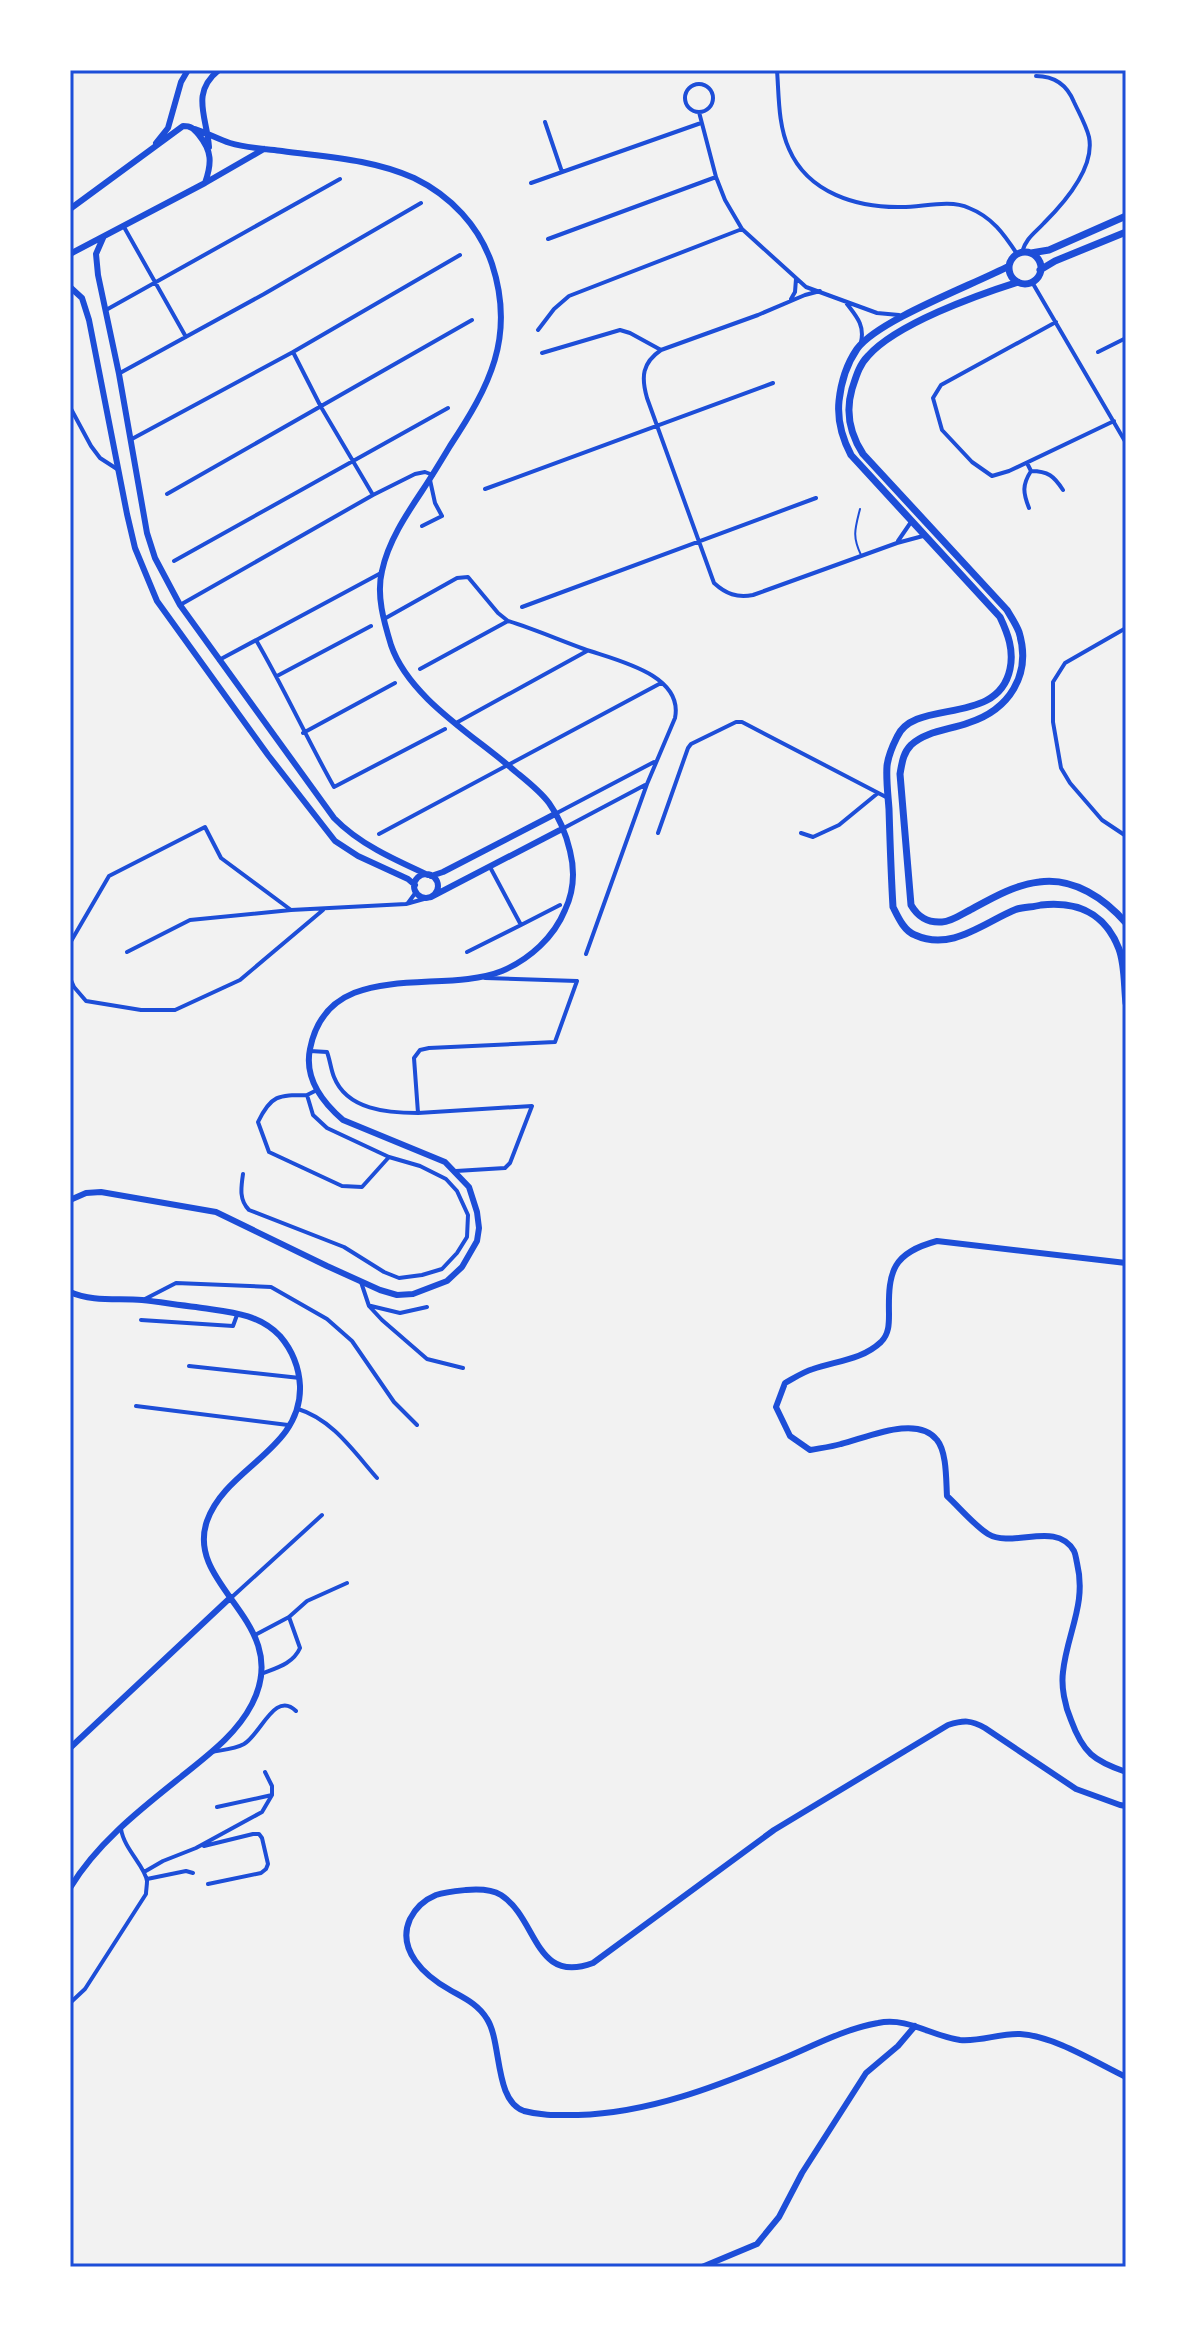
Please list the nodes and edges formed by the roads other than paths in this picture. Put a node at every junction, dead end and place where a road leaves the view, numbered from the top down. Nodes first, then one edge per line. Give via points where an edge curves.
1 (188, 70) edge
2 (219, 70) edge
3 (777, 70) edge
4 (1036, 76) dead end
5 (699, 112) junction
6 (545, 122) dead end
7 (701, 123) junction
8 (195, 129) junction
9 (208, 133) junction
10 (209, 148) junction
11 (264, 149) junction
12 (149, 151) junction
13 (562, 172) junction
14 (716, 177) junction
15 (340, 179) dead end
16 (205, 183) junction
17 (531, 183) dead end
18 (421, 203) dead end
19 (70, 209) edge
20 (1126, 216) edge
21 (124, 227) junction
22 (742, 229) junction
23 (1124, 233) edge
24 (103, 238) junction
25 (548, 239) dead end
26 (1019, 253) junction
27 (1031, 253) junction
28 (70, 254) edge
29 (460, 255) dead end
30 (1009, 266) junction
31 (1040, 270) junction
32 (796, 279) junction
33 (157, 282) junction
34 (1018, 282) junction
35 (1032, 282) junction
36 (70, 287) edge
37 (820, 291) junction
38 (790, 301) junction
39 (846, 302) junction
40 (106, 310) junction
41 (906, 315) junction
42 (472, 320) dead end
43 (1056, 322) junction
44 (538, 330) dead end
45 (186, 337) junction
46 (1126, 338) edge
47 (858, 347) junction
48 (661, 350) junction
49 (293, 352) junction
50 (1098, 352) dead end
51 (542, 353) dead end
52 (119, 374) junction
53 (773, 383) dead end
54 (70, 407) edge
55 (321, 407) junction
56 (448, 408) dead end
57 (1114, 421) junction
58 (657, 427) junction
59 (130, 440) junction
60 (1126, 443) edge
61 (353, 461) junction
62 (1027, 463) junction
63 (119, 470) junction
64 (1031, 471) junction
65 (431, 477) junction
66 (485, 489) dead end
67 (1063, 490) dead end
68 (167, 494) dead end
69 (373, 495) junction
70 (816, 498) dead end
71 (1029, 508) dead end
72 (860, 509) dead end
73 (915, 518) junction
74 (422, 526) dead end
75 (929, 532) junction
76 (698, 541) junction
77 (897, 543) junction
78 (861, 556) junction
79 (174, 561) dead end
80 (381, 573) junction
81 (180, 605) junction
82 (522, 607) dead end
83 (384, 619) junction
84 (508, 621) junction
85 (371, 626) dead end
86 (1126, 628) edge
87 (256, 640) junction
88 (589, 650) junction
89 (219, 660) junction
90 (420, 669) dead end
91 (277, 676) junction
92 (395, 683) dead end
93 (661, 683) junction
94 (456, 723) junction
95 (445, 729) dead end
96 (303, 733) junction
97 (656, 761) junction
98 (508, 764) junction
99 (647, 784) junction
100 (878, 793) junction
101 (889, 798) junction
102 (902, 799) junction
103 (555, 814) junction
104 (562, 829) junction
105 (658, 833) dead end
106 (801, 833) dead end
107 (379, 834) dead end
108 (1126, 836) edge
109 (490, 867) junction
110 (430, 875) junction
111 (415, 888) junction
112 (431, 897) junction
113 (406, 904) junction
114 (560, 905) dead end
115 (325, 909) junction
116 (291, 910) junction
117 (1126, 923) edge
118 (521, 925) junction
119 (70, 943) edge
120 (127, 952) dead end
121 (467, 952) dead end
122 (586, 954) dead end
123 (70, 978) edge
124 (482, 978) junction
125 (1126, 1003) edge
126 (310, 1051) junction
127 (317, 1090) junction
128 (307, 1095) junction
129 (418, 1113) junction
130 (389, 1157) junction
131 (456, 1171) junction
132 (243, 1174) dead end
133 (70, 1200) edge
134 (1126, 1263) edge
135 (361, 1282) junction
136 (70, 1292) edge
137 (142, 1300) junction
138 (369, 1306) junction
139 (427, 1307) dead end
140 (237, 1312) junction
141 (141, 1320) dead end
142 (189, 1366) dead end
143 (463, 1368) dead end
144 (300, 1378) junction
145 (136, 1406) dead end
146 (298, 1409) junction
147 (291, 1425) junction
148 (417, 1425) dead end
149 (377, 1478) dead end
150 (322, 1515) dead end
151 (347, 1583) dead end
152 (231, 1597) junction
153 (289, 1617) junction
154 (255, 1635) junction
155 (261, 1674) junction
156 (296, 1711) dead end
157 (70, 1748) edge
158 (212, 1752) junction
159 (265, 1772) dead end
160 (1126, 1772) edge
161 (272, 1795) junction
162 (1126, 1806) edge
163 (217, 1807) dead end
164 (121, 1829) junction
165 (196, 1848) junction
166 (143, 1873) junction
167 (193, 1873) dead end
168 (147, 1879) junction
169 (208, 1884) dead end
170 (70, 1888) edge
171 (70, 2003) edge
172 (915, 2026) junction
173 (1126, 2077) edge
174 (702, 2267) edge

1 - 12 main road via 168,128
2 - 9 main road via 201,97
3 - 26 street via 789,150 816,184 859,204 966,206 999,228
4 - 26 street via 1051,76 1069,90 1090,148 1076,188
5 - 5 street via 708,109 713,96 701,84 692,85 685,97 690,109
5 - 7 street
6 - 13 street
7 - 13 street
7 - 14 street
8 - 9 main road
8 - 10 main road
8 - 12 main road via 183,126
9 - 10 main road
9 - 11 main road
10 - 16 main road
11 - 16 main road
11 - 65 main road via 356,160 402,173 439,193 480,235 501,298 499,345 479,401
12 - 19 main road
13 - 17 street
14 - 22 street
14 - 25 street
15 - 33 street
16 - 21 main road
18 - 45 street
20 - 27 main road
21 - 24 main road
21 - 33 street
22 - 32 street
22 - 44 street via 569,296
23 - 31 main road
24 - 28 main road
24 - 40 main road via 96,254
26 - 27 main road
26 - 30 main road
27 - 31 main road
29 - 49 street
30 - 34 main road
30 - 41 main road
31 - 35 main road
32 - 37 street
32 - 38 street
33 - 40 street
33 - 45 street
34 - 35 main road
34 - 73 main road via 910,326 883,341 858,370 848,402 854,437
35 - 43 street
36 - 63 main road via 82,298 89,320
37 - 38 street
37 - 39 street
38 - 48 street
39 - 41 street via 890,316
39 - 47 street via 861,323
40 - 52 main road
41 - 47 main road
42 - 55 street
43 - 57 street
43 - 62 street via 941,385 933,398 942,430 992,476
45 - 52 street
46 - 50 street
47 - 73 main road via 841,380 838,411 843,438 851,455
48 - 51 street via 620,330
48 - 58 street via 649,359 642,378
49 - 55 street
49 - 59 street
52 - 59 main road
53 - 58 street
54 - 63 street via 100,458
55 - 61 street
55 - 68 street
56 - 61 street
57 - 60 street
57 - 62 street
58 - 66 street
58 - 76 street
59 - 81 main road via 147,533
61 - 69 street
61 - 79 street
62 - 64 street
63 - 111 main road via 135,548 157,601 335,841 408,879
64 - 67 street via 1050,473
64 - 71 street via 1023,486
65 - 69 street via 415,474
65 - 74 street via 442,516
65 - 80 main road via 396,534
69 - 81 street
70 - 76 street
72 - 78 lane via 854,533
73 - 75 main road
73 - 77 street
75 - 77 street
75 - 101 main road via 1000,617 1012,656 1006,682 992,697 919,719 898,734 887,765
75 - 102 main road via 1007,610 1018,631 1022,668 1014,691 1000,707 923,736 908,748 900,774
76 - 78 street via 714,583 737,596 775,589
76 - 82 street
77 - 78 street
80 - 83 main road
80 - 87 street
81 - 89 main road
83 - 84 street via 462,577 472,580
83 - 94 main road via 396,658 433,704
84 - 88 street
84 - 90 street
85 - 91 street
86 - 108 street via 1065,663 1053,682 1061,768 1102,820
87 - 89 street
87 - 91 street
88 - 93 street via 635,665
88 - 94 street
89 - 110 main road via 343,826
91 - 96 street
92 - 96 street
93 - 97 street via 677,707
93 - 98 street
94 - 98 main road
95 - 96 street via 334,787
97 - 99 street
97 - 103 street
98 - 103 main road
98 - 107 street
99 - 104 street
99 - 122 street
100 - 101 street
100 - 105 street via 736,722 688,748
100 - 106 street via 839,825 813,837
101 - 102 main road
101 - 125 main road via 893,907 912,935 951,940 1020,908 1061,903 1083,908 1110,930 1120,951
102 - 117 main road via 911,905 917,915 945,922 1012,889 1042,881 1075,885 1099,897
103 - 104 main road
103 - 110 main road
104 - 109 main road
104 - 124 main road via 573,881 561,919 533,953
109 - 112 main road
109 - 118 street
110 - 111 main road via 418,878
110 - 112 main road via 438,888
111 - 112 main road via 424,898
111 - 113 street
112 - 113 street
113 - 115 street
114 - 118 street
115 - 116 street
115 - 123 street via 240,980 175,1010 86,1001
116 - 119 street via 221,858 205,827 109,876
116 - 120 street via 190,920
118 - 121 street
124 - 126 main road via 377,986 346,995 324,1015
124 - 129 street via 577,981 555,1042 420,1050 414,1058
126 - 127 main road
126 - 129 street via 327,1052 335,1080 351,1098 375,1110
127 - 128 street
127 - 131 main road via 343,1120 436,1157
128 - 130 street via 313,1115 327,1128
128 - 130 street via 280,1095 266,1106 258,1122 269,1152 342,1186 362,1187
129 - 131 street via 532,1106 505,1168
130 - 132 street via 420,1166 457,1191 468,1215 467,1237 442,1269 399,1278 344,1247 249,1210 243,1204
131 - 135 main road via 469,1187 479,1228 473,1252 462,1267 447,1281 413,1294 397,1295
133 - 135 main road via 101,1192 216,1212
134 - 160 main road via 937,1241 918,1246 892,1270 884,1340 862,1356 809,1370 785,1383 776,1407 790,1436 810,1450 869,1434 920,1429 937,1440 947,1496 988,1534 1011,1540 1034,1535 1060,1538 1074,1551 1080,1575 1077,1616 1062,1675 1066,1707 1078,1741 1100,1763
135 - 138 street
136 - 137 main road
137 - 140 main road
137 - 148 street via 176,1283 271,1287 327,1319 352,1341 394,1402
138 - 139 street via 400,1313
138 - 143 street via 427,1359
140 - 141 street via 233,1326
140 - 144 main road via 279,1336
142 - 144 street
144 - 146 main road
145 - 147 street
146 - 147 main road
146 - 149 street via 333,1429
147 - 152 main road via 230,1486 207,1521 203,1549
150 - 152 street
151 - 153 street via 307,1601
152 - 154 main road
152 - 157 main road
153 - 154 street
153 - 155 street via 300,1648 297,1656
154 - 155 main road
155 - 158 main road via 241,1724
156 - 158 street via 277,1706 244,1744
158 - 164 main road
159 - 161 street
161 - 163 street
161 - 165 street via 262,1812
162 - 172 main road via 1076,1789 972,1720 962,1720 774,1830 578,1969 548,1958 503,1896 490,1891 436,1895 416,1907 407,1926 407,1944 418,1965 431,1979 478,2006 490,2022 512,2103 550,2116 644,2106 723,2083 847,2031 880,2022
164 - 166 street
164 - 170 main road via 82,1868
165 - 166 street
165 - 169 street via 253,1834 262,1838 266,1869
166 - 168 street
167 - 168 street
168 - 171 street via 146,1894 85,1989
172 - 173 main road via 957,2040 1019,2034 1052,2042
172 - 174 main road via 866,2073 779,2217 757,2244

